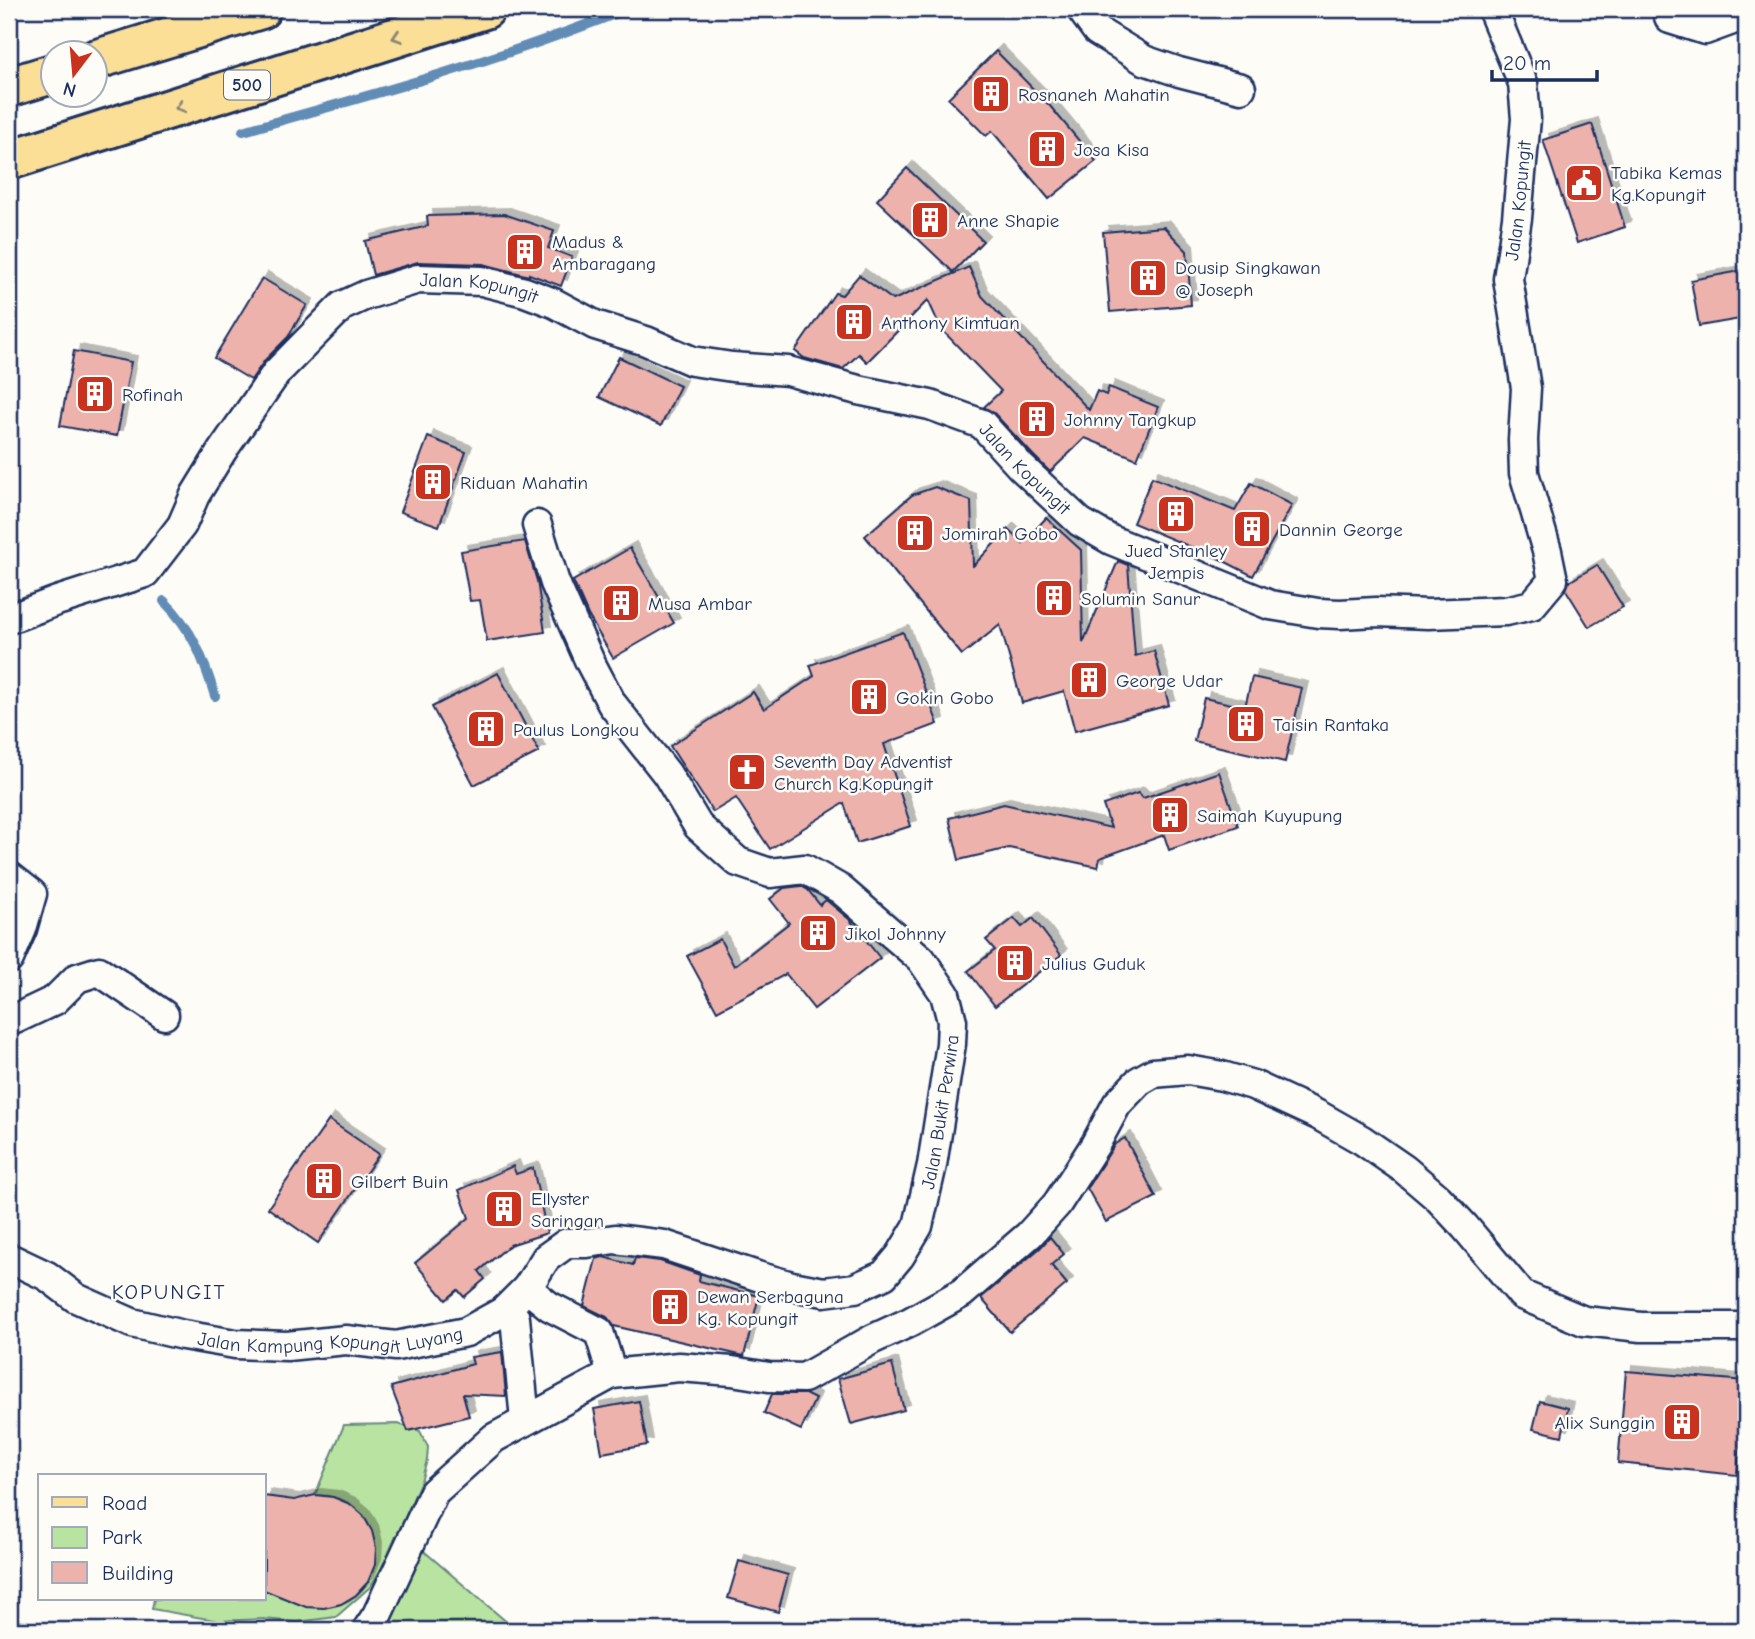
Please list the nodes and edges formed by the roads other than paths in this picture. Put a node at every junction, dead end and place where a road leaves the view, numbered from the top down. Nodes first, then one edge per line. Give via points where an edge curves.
1 (261, 9) edge
2 (485, 9) edge
3 (1081, 9) edge
4 (1492, 9) edge
5 (1665, 9) edge
6 (1746, 15) edge
7 (108, 56) edge
8 (38, 78) edge
9 (9, 87) edge
10 (1241, 88) dead end
11 (9, 160) edge
12 (537, 525) dead end
13 (9, 619) edge
14 (9, 876) edge
15 (9, 959) edge
16 (9, 1016) edge
17 (164, 1016) dead end
18 (9, 1258) edge
19 (527, 1288) junction
20 (504, 1311) junction
21 (1746, 1327) edge
22 (612, 1374) junction
23 (525, 1420) junction
24 (367, 1630) edge

1 - 7 main road
2 -> 11 main road, 500
3 - 10 street via 1097,31 1144,60
4 - 13 street, Jalan Kopungit via 1523,83 1526,118 1508,279 1526,388 1524,473 1553,580 1532,605 1506,611 1428,614 1318,613 1270,605 1111,540 1080,522 982,424 930,405 788,371 692,361 595,325 554,303 482,281 418,279 342,306 277,372 222,451 182,525 145,573
5 - 6 street via 1670,19 1705,30
8 - 9 main road
12 - 19 street, Jalan Bukit Perwira via 555,583 612,704 667,774 698,826 738,862 770,873 805,869 840,889 921,959 945,994 952,1021 932,1165 918,1226 884,1275 855,1288 824,1292 757,1276 664,1245 615,1239 567,1242 546,1258
14 - 15 street via 32,894
16 - 17 street via 15,1019 55,1000 77,978 99,971
18 - 20 street, Jalan Kampung Kopungit Luyang via 47,1276 76,1298 132,1323 235,1344 287,1346 346,1340 396,1346 466,1332
19 - 20 street, Jalan Kampung Kopungit Luyang
19 - 22 street via 549,1306 599,1332
20 - 23 street via 515,1318
21 - 22 street via 1641,1327 1584,1321 1522,1295 1438,1198 1362,1140 1253,1085 1188,1070 1153,1073 1139,1081 1117,1104 1057,1204 962,1293 804,1378 679,1367
22 - 23 street
23 - 24 street via 494,1438 434,1492

